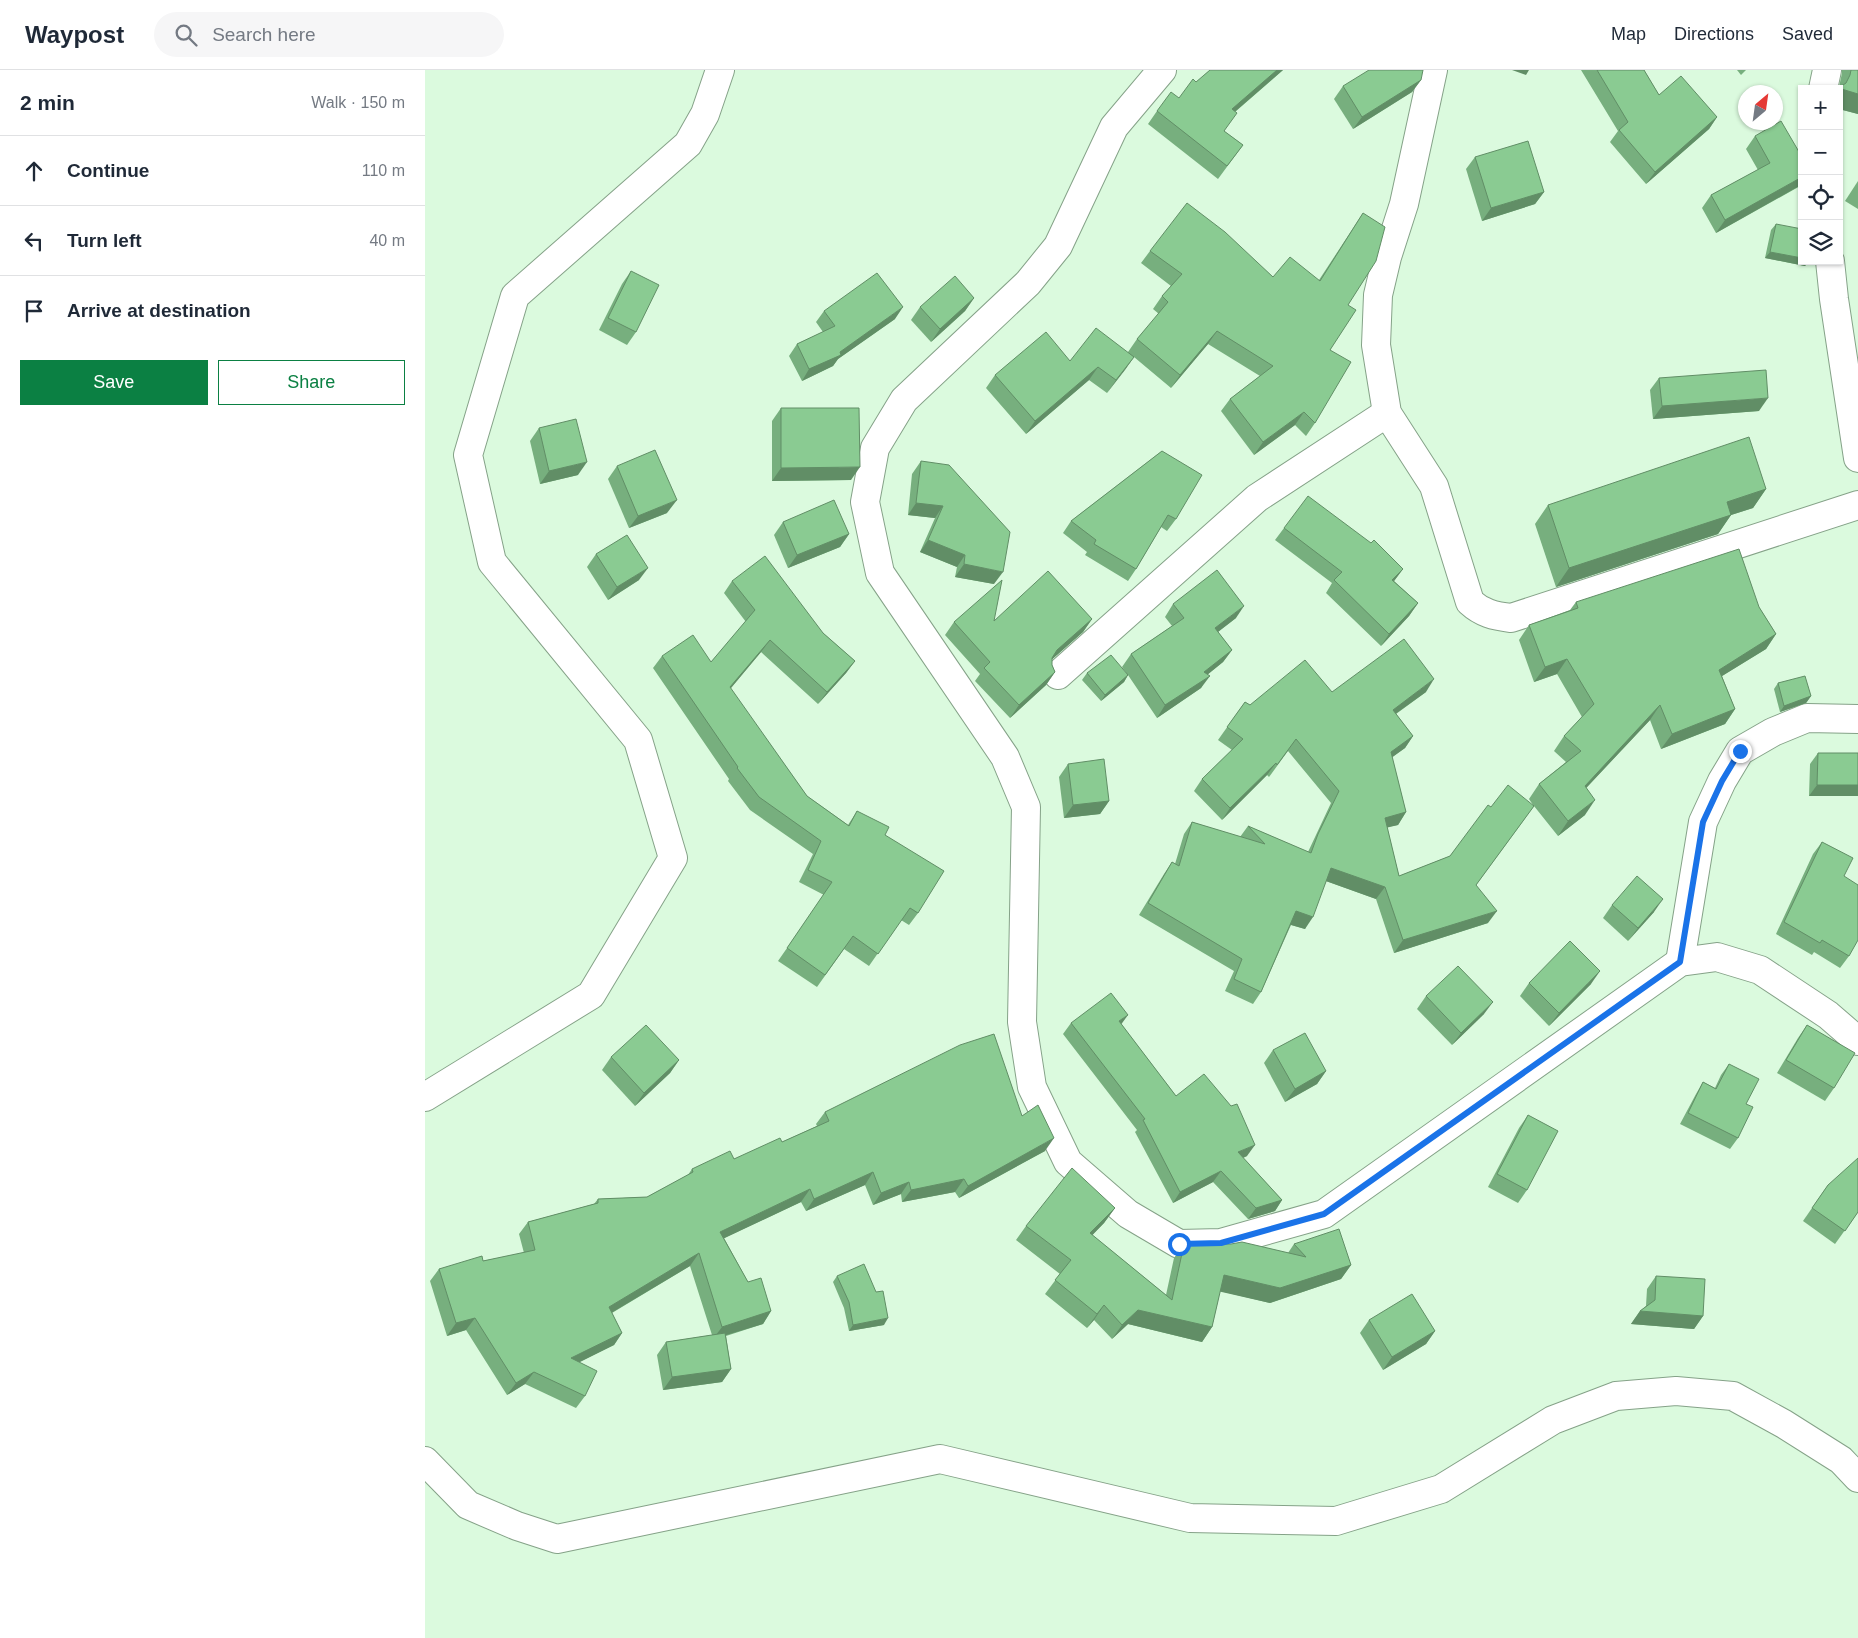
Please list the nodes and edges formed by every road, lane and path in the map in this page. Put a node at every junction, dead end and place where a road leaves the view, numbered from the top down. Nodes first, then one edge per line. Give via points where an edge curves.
1 (720, 70) edge
2 (1162, 70) edge
3 (1433, 70) edge
4 (1827, 70) edge
5 (1824, 85) edge
6 (1830, 265) edge
7 (1387, 413) junction
8 (1858, 460) edge
9 (1858, 505) edge
10 (1058, 675) dead end
11 (1858, 719) edge
12 (1680, 962) junction
13 (1858, 1041) edge
14 (425, 1097) edge
15 (425, 1461) edge
16 (1858, 1478) edge

1 - 14 street via 705,114 688,144 515,296 468,455 492,562 638,740 673,858 591,996
2 - 12 street via 1115,127 1058,246 1028,284 904,400 875,448 865,502 880,572 1005,757 1026,807 1022,1022 1032,1087 1068,1162 1128,1214 1179,1244 1221,1243 1324,1214
3 - 7 street via 1404,204 1378,295 1376,345
4 - 5 street
6 - 8 street
7 - 9 street via 1434,486 1470,602 1479,610 1495,616 1511,618
7 - 10 street via 1257,498
11 - 12 street via 1807,718 1740,751 1703,822
12 - 13 street via 1717,957 1760,970 1828,1015
15 - 16 street via 468,1505 557,1539 940,1459 1190,1518 1336,1521 1441,1489 1553,1420 1616,1396 1675,1391 1733,1396 1841,1460

